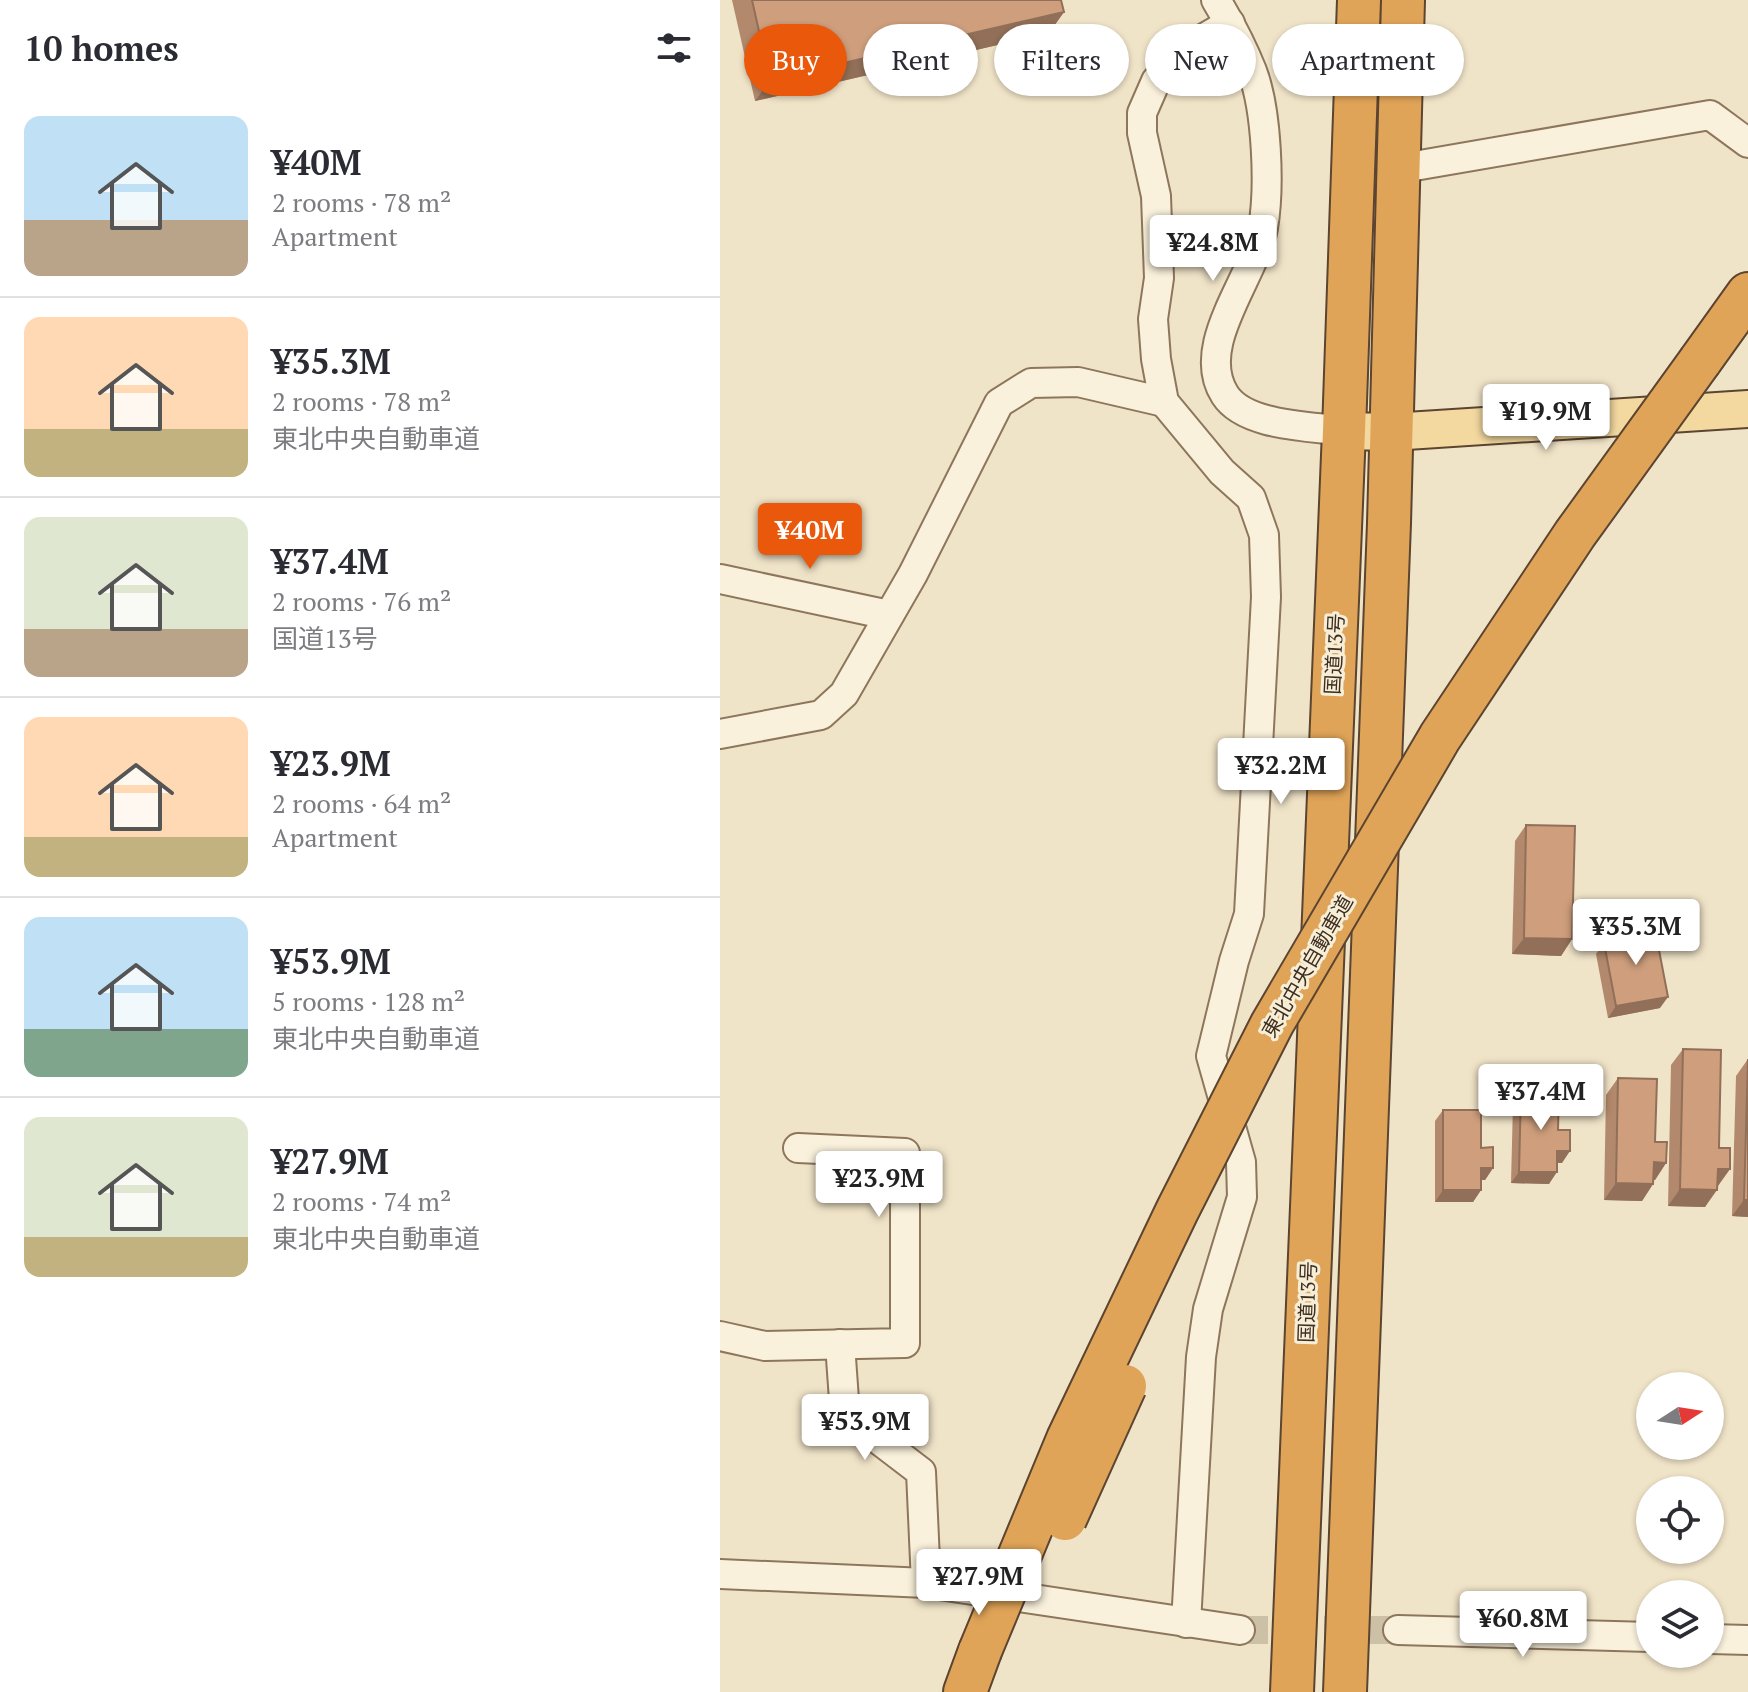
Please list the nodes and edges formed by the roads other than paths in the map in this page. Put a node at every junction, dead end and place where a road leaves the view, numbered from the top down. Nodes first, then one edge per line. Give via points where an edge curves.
1 (1359, 0) edge
2 (1403, 0) edge
3 (1223, 12) edge
4 (1748, 143) edge
5 (1397, 169) junction
6 (1748, 294) edge
7 (1748, 341) edge
8 (1712, 368) junction
9 (1164, 402) junction
10 (1748, 409) edge
11 (1344, 431) junction
12 (1391, 432) junction
13 (720, 579) edge
14 (889, 615) junction
15 (720, 734) edge
16 (798, 1148) dead end
17 (720, 1336) edge
18 (840, 1344) junction
19 (720, 1574) edge
20 (926, 1583) junction
21 (1186, 1623) junction
22 (1240, 1630) tunnel mouth
23 (1398, 1630) tunnel mouth
24 (1636, 1637) edge
25 (1724, 1639) edge
26 (1748, 1640) edge
27 (994, 1651) junction
28 (965, 1692) edge
29 (992, 1692) edge
30 (1292, 1692) edge
31 (1345, 1692) edge

1 - 11 highway, 国道13号
2 - 5 highway
3 - 9 street via 1156,81 1142,113 1156,196 1159,278 1153,319
3 - 11 street via 1253,74 1268,174 1263,230 1225,323 1214,372 1225,396 1243,413
4 - 5 street via 1710,115
5 - 12 highway
6 - 8 highway, 東北中央自動車道
7 - 8 highway, 東北中央自動車道
8 - 27 highway, 東北中央自動車道, bridge via 1575,534 1440,737 1272,1024 1068,1439
9 - 14 street via 1078,382 1031,383 999,403
9 - 21 street via 1222,472 1251,498 1264,535 1266,597 1249,914 1211,1056 1241,1162 1242,1197 1203,1341
10 - 12 main road
11 - 12 main road
11 - 30 highway, 国道13号
12 - 31 highway
13 - 14 street
14 - 15 street via 844,694 821,715
16 - 18 street via 905,1153 905,1343
17 - 18 street via 765,1346
18 - 20 street via 845,1414 921,1472
19 - 20 street
20 - 21 street
21 - 22 street
23 - 24 street
25 - 26 street
27 - 28 highway, 東北中央自動車道
27 - 29 highway, 東北中央自動車道

